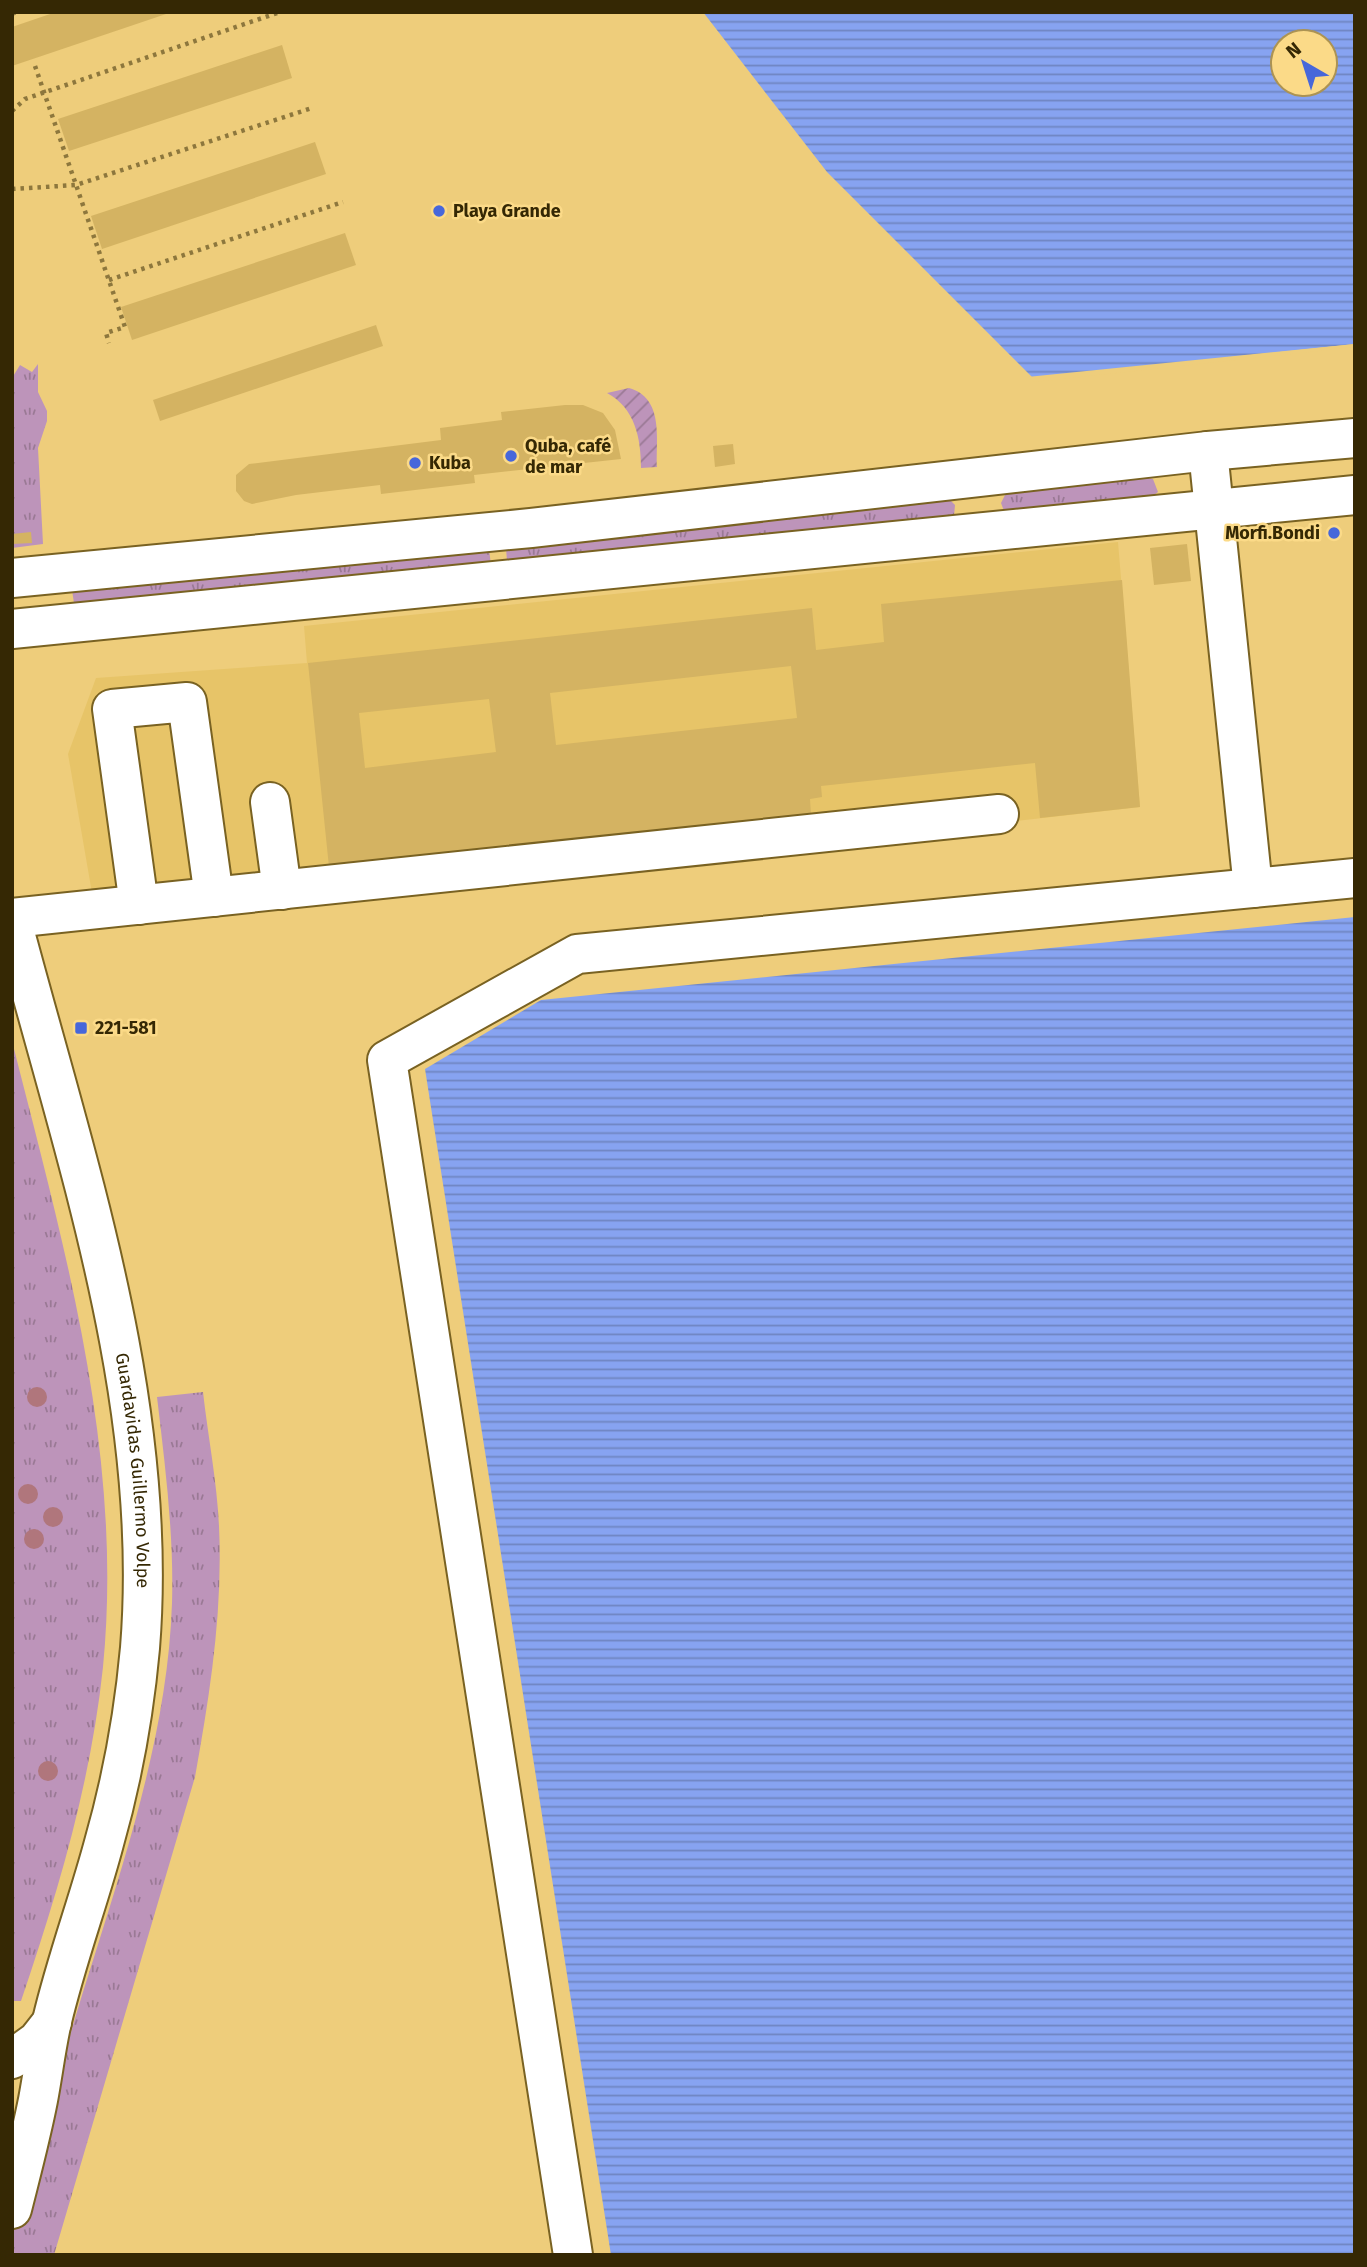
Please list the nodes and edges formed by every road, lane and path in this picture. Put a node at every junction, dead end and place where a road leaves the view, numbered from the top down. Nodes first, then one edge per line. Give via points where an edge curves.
1 (280, 12) edge
2 (35, 66) dead end
3 (44, 92) junction
4 (312, 108) dead end
5 (12, 111) edge
6 (76, 186) junction
7 (12, 189) edge
8 (343, 202) dead end
9 (108, 280) junction
10 (109, 343) dead end
11 (1355, 438) edge
12 (1208, 451) junction
13 (1355, 495) edge
14 (1213, 508) junction
15 (12, 578) edge
16 (12, 629) edge
17 (271, 802) dead end
18 (999, 814) dead end
19 (1355, 878) edge
20 (1253, 888) junction
21 (282, 890) junction
22 (214, 897) junction
23 (139, 905) junction
24 (12, 919) edge
25 (51, 2022) junction
26 (12, 2059) edge
27 (12, 2209) edge
28 (573, 2255) edge

1 - 3 path
2 - 3 path
3 - 5 path via 25,99
3 - 6 path
4 - 6 path
6 - 7 path
6 - 9 path
8 - 9 path
9 - 10 path via 125,327 106,333
11 - 12 street
12 - 14 street
12 - 15 street via 531,528
13 - 14 street
14 - 16 street
14 - 20 street
17 - 21 street
18 - 21 street
19 - 20 street
20 - 28 street via 577,954 387,1060
21 - 22 street
22 - 23 street
22 - 23 street via 187,702 112,709
23 - 24 street
24 - 25 street, Guardavidas Guillermo Volpe via 103,1265 129,1409 141,1548 140,1645 133,1710 105,1841
25 - 26 street, Guardavidas Guillermo Volpe via 37,2041
25 - 27 street, Guardavidas Guillermo Volpe

